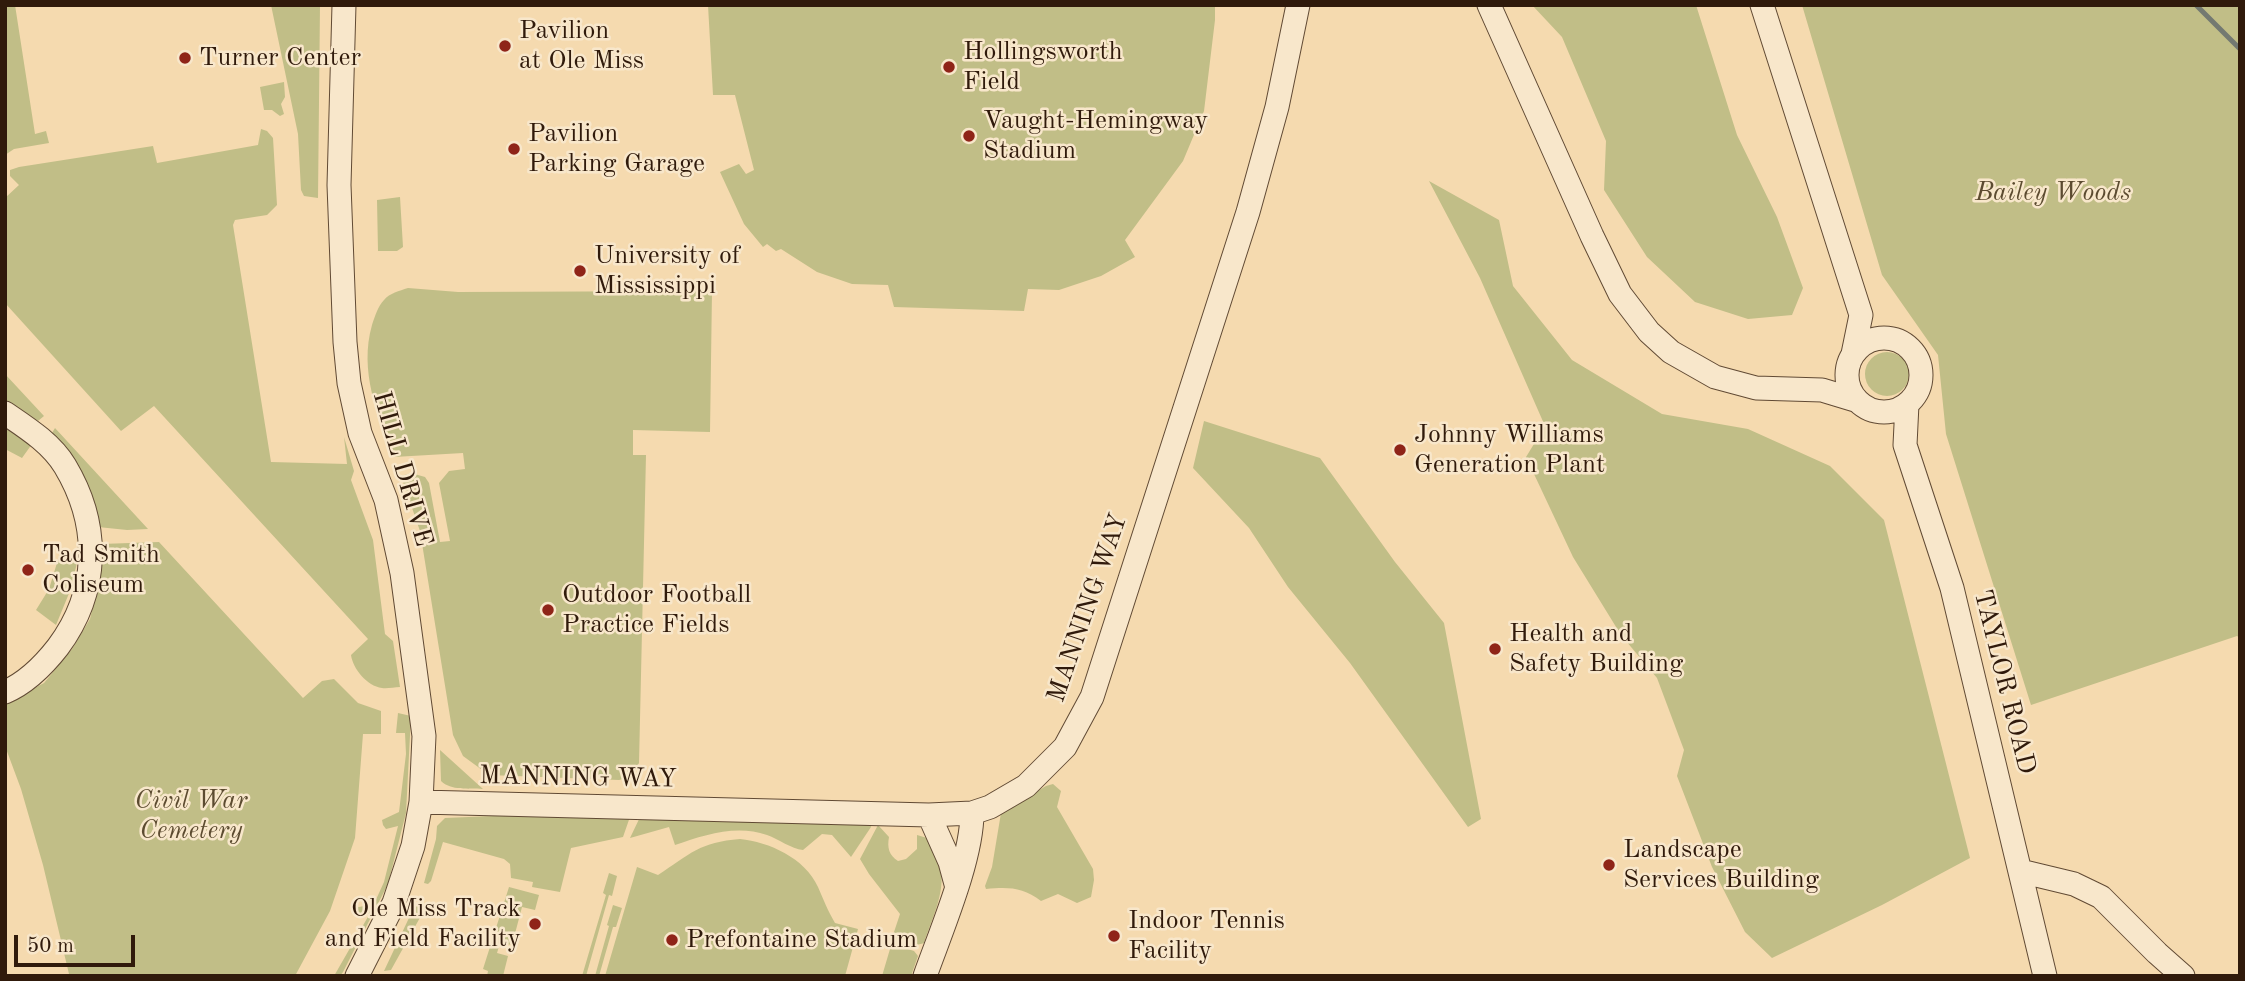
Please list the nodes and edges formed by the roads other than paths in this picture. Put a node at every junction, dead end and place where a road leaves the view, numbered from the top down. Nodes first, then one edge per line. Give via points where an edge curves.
1 (344, 5) edge
2 (1298, 5) edge
3 (1489, 5) edge
4 (1762, 5) edge
5 (1861, 315) junction
6 (1894, 340) junction
7 (1850, 363) junction
8 (1822, 390) junction
9 (1907, 404) junction
10 (1863, 405) junction
11 (5, 413) edge
12 (1905, 445) junction
13 (5, 692) edge
14 (421, 802) junction
15 (972, 813) junction
16 (929, 815) junction
17 (2020, 872) junction
18 (956, 884) junction
19 (357, 976) edge
20 (925, 976) edge
21 (2045, 976) edge
22 (2183, 976) edge

1 - 14 street, HILL DRIVE via 339,185 349,383 360,433 386,500 402,573 424,736
2 - 15 street, MANNING WAY via 1277,107 1250,204 1092,697 1053,762 1026,786
3 - 8 street via 1614,282 1649,332 1671,352 1715,377 1756,388
4 - 5 street
5 - 6 street
5 - 7 street
6 - 7 street via 1883,338 1861,346
6 - 9 street via 1919,363 1920,386
7 - 8 street
7 - 10 street via 1847,383
8 - 10 street
9 - 10 street via 1883,413
9 - 12 street, TAYLOR ROAD
10 - 12 street
11 - 13 street via 38,435 64,464 82,498 91,535 91,567 72,628 45,664
12 - 17 street, TAYLOR ROAD via 1952,588
14 - 16 street, MANNING WAY
14 - 19 street, HILL DRIVE via 413,846 394,903
15 - 16 street, MANNING WAY
15 - 18 street
16 - 18 street
17 - 21 street, TAYLOR ROAD
17 - 22 street via 2074,884 2101,897
18 - 20 street

